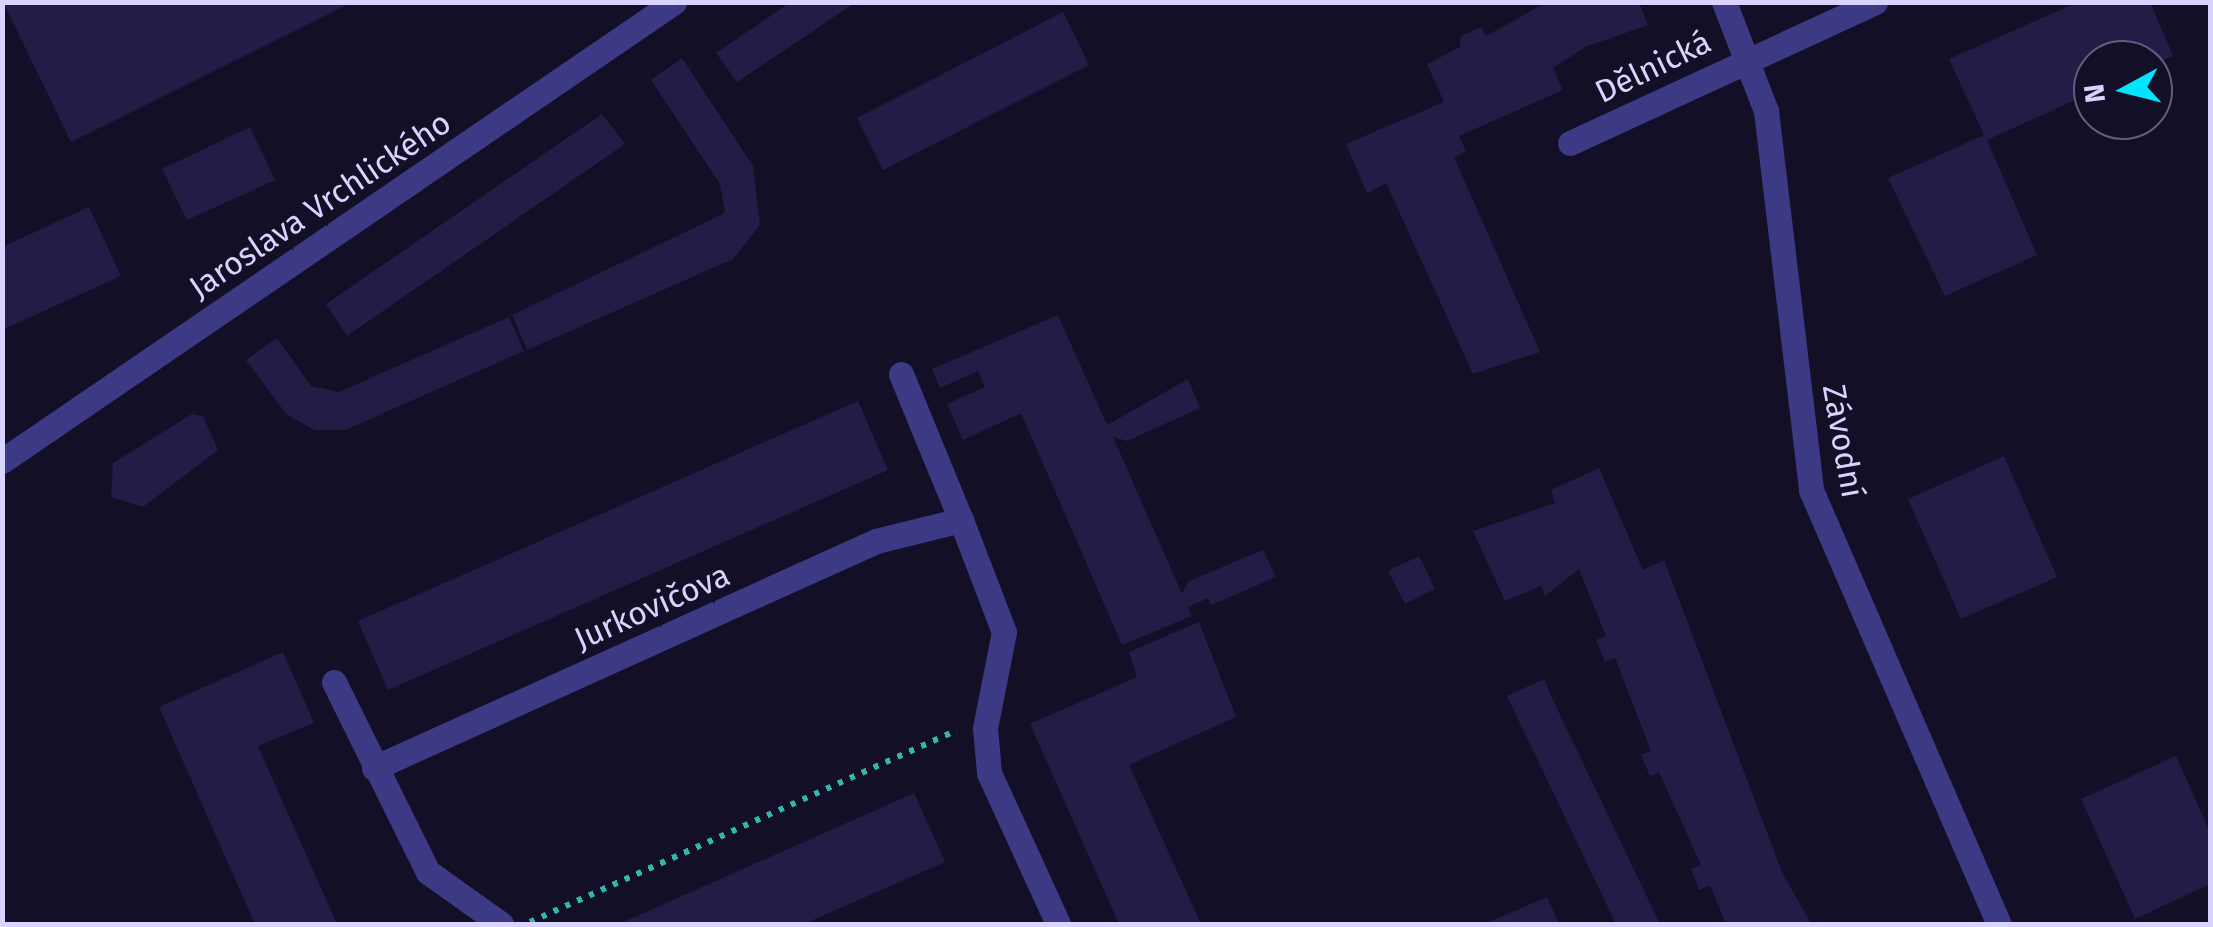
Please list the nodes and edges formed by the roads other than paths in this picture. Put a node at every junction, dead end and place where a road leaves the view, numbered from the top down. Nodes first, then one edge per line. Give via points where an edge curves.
1 (674, 2) edge
2 (1724, 2) edge
3 (1876, 2) edge
4 (1750, 57) junction
5 (1570, 143) dead end
6 (902, 374) dead end
7 (2, 462) edge
8 (961, 520) junction
9 (334, 682) dead end
10 (374, 768) junction
11 (502, 924) edge
12 (1058, 924) edge
13 (1999, 924) edge

1 - 7 street, Jaroslava Vrchlického
2 - 4 street, Závodní
3 - 4 street, Dělnická
4 - 5 street, Dělnická
4 - 13 street, Závodní via 1766,112 1812,490
6 - 8 street
8 - 10 street, Jurkovičova via 876,542
8 - 12 street via 1004,632 988,716 990,773
9 - 10 street
10 - 11 street via 428,872

